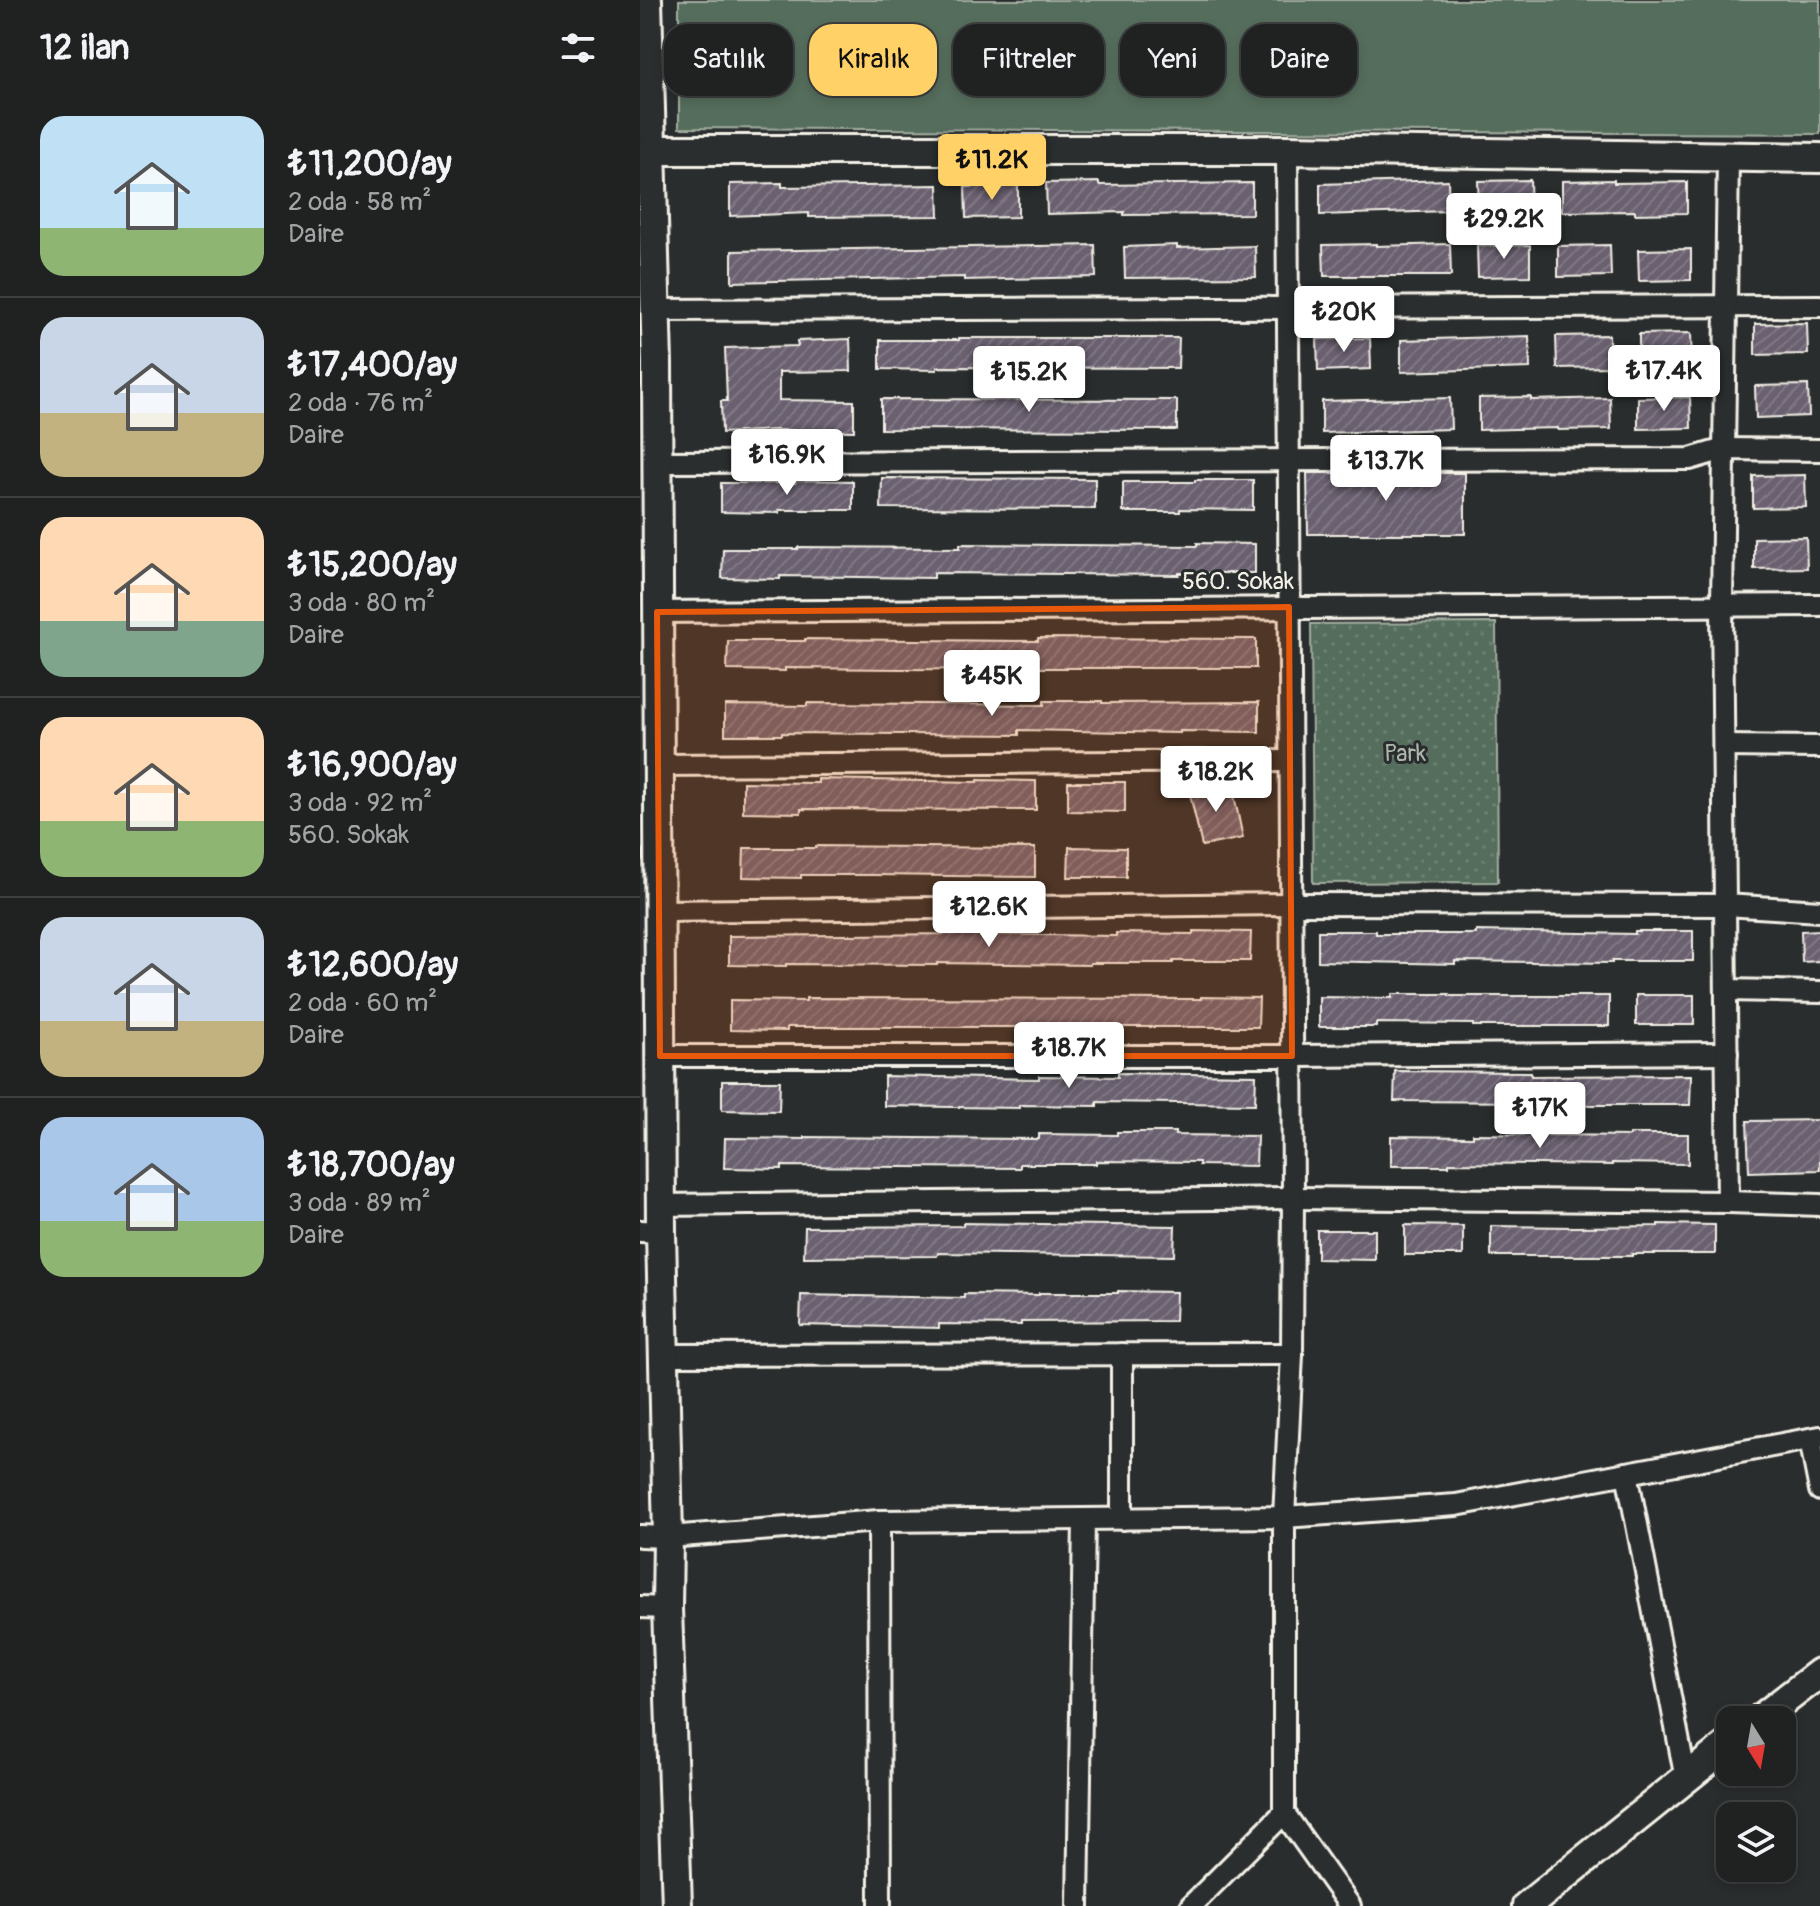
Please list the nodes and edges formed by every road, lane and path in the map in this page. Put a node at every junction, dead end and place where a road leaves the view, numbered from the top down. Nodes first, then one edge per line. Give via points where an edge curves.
1 (647, 0) edge
2 (646, 150) edge
3 (1287, 150) junction
4 (1728, 156) junction
5 (1820, 158) edge
6 (1820, 306) edge
7 (1288, 308) junction
8 (1726, 308) junction
9 (655, 310) junction
10 (648, 364) edge
11 (1724, 449) junction
12 (1820, 450) edge
13 (1289, 461) junction
14 (656, 462) junction
15 (648, 565) edge
16 (1722, 605) junction
17 (1820, 605) edge
18 (1289, 607) junction
19 (657, 612) junction
20 (1725, 746) junction
21 (1820, 747) edge
22 (1290, 761) junction
23 (652, 783) edge
24 (1290, 904) junction
25 (1725, 905) junction
26 (659, 911) junction
27 (1820, 911) edge
28 (1726, 990) junction
29 (1820, 992) edge
30 (650, 1023) edge
31 (1727, 1053) junction
32 (660, 1056) junction
33 (1292, 1056) junction
34 (1293, 1198) junction
35 (1728, 1202) junction
36 (1820, 1205) edge
37 (654, 1223) edge
38 (1122, 1354) junction
39 (1292, 1354) junction
40 (664, 1355) junction
41 (1815, 1438) edge
42 (1627, 1473) junction
43 (1820, 1490) edge
44 (1284, 1517) junction
45 (1084, 1519) junction
46 (1122, 1519) junction
47 (879, 1521) junction
48 (640, 1536) edge
49 (668, 1537) junction
50 (653, 1608) edge
51 (1820, 1673) edge
52 (1777, 1706) edge
53 (1716, 1754) edge
54 (1686, 1779) junction
55 (1284, 1813) junction
56 (677, 1906) edge
57 (880, 1906) edge
58 (1078, 1906) edge
59 (1191, 1906) edge
60 (1350, 1906) edge
61 (1527, 1906) edge

1 - 2 street
2 - 3 street
2 - 9 street
3 - 4 street
3 - 7 street
4 - 5 street
4 - 8 street
6 - 8 street
7 - 8 street
7 - 9 street
7 - 13 street
8 - 11 street
9 - 10 street
10 - 14 street
11 - 12 street
11 - 13 street via 1690,459
11 - 16 street
13 - 14 street
13 - 18 street
14 - 15 street
15 - 19 street
16 - 17 street, 560. Sokak
16 - 18 street, 560. Sokak
16 - 20 street
18 - 19 street, 560. Sokak
18 - 22 street
19 - 23 street
20 - 21 street
20 - 25 street
22 - 23 street
22 - 24 street
23 - 26 street
24 - 25 street
24 - 26 street
24 - 33 street
25 - 27 street
25 - 28 street
26 - 30 street
28 - 29 street
28 - 31 street
30 - 32 street
31 - 33 street
31 - 35 street
32 - 33 street
32 - 37 street
33 - 34 street
34 - 35 street
34 - 37 street
34 - 39 street
35 - 36 street
37 - 40 street
38 - 39 street
38 - 40 street
38 - 46 street
39 - 44 street
40 - 49 street
41 - 42 street
41 - 43 street
42 - 44 street via 1456,1505
42 - 54 street
44 - 46 street
44 - 55 street
45 - 46 street
45 - 47 street
45 - 58 street
47 - 49 street
47 - 57 street
48 - 49 street
49 - 50 street
50 - 56 street
51 - 52 street
53 - 54 street
54 - 61 street
55 - 59 street
55 - 60 street

